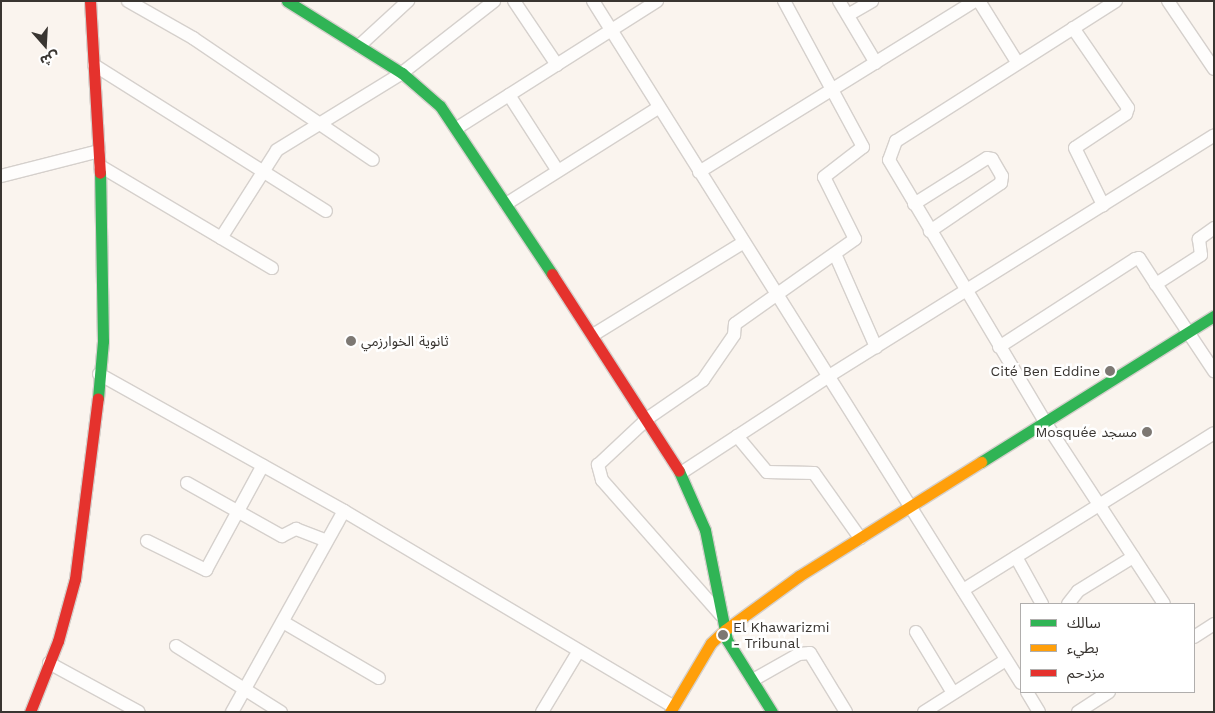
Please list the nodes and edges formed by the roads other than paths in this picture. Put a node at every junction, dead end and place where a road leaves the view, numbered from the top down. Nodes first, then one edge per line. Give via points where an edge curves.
1 (90, 1) edge
2 (128, 1) edge
3 (408, 1) edge
4 (494, 1) edge
5 (514, 1) edge
6 (593, 1) edge
7 (657, 1) edge
8 (784, 1) edge
9 (839, 1) edge
10 (872, 1) edge
11 (1116, 1) edge
12 (1168, 1) edge
13 (289, 2) edge
14 (982, 3) edge
15 (848, 16) junction
16 (1073, 28) junction
17 (610, 32) junction
18 (359, 46) junction
19 (1017, 62) junction
20 (876, 63) junction
21 (94, 65) junction
22 (557, 65) junction
23 (1214, 69) edge
24 (402, 73) junction
25 (832, 90) junction
26 (509, 95) junction
27 (658, 108) junction
28 (319, 123) junction
29 (456, 128) junction
30 (1214, 135) edge
31 (99, 151) junction
32 (374, 160) dead end
33 (100, 166) junction
34 (558, 171) junction
35 (263, 172) junction
36 (699, 172) junction
37 (1, 176) edge
38 (506, 204) junction
39 (914, 204) junction
40 (1103, 205) junction
41 (326, 210) dead end
42 (1214, 228) edge
43 (930, 231) junction
44 (221, 238) junction
45 (744, 242) junction
46 (835, 254) junction
47 (272, 268) dead end
48 (1156, 284) junction
49 (966, 292) junction
50 (776, 293) junction
51 (1214, 316) edge
52 (1214, 328) edge
53 (594, 336) junction
54 (1192, 336) junction
55 (876, 347) junction
56 (999, 347) junction
57 (1214, 371) edge
58 (99, 374) junction
59 (829, 376) junction
60 (648, 418) junction
61 (1049, 427) junction
62 (1214, 433) edge
63 (737, 436) junction
64 (263, 465) junction
65 (681, 473) junction
66 (188, 483) dead end
67 (1099, 506) junction
68 (344, 510) junction
69 (914, 511) junction
70 (239, 512) junction
71 (860, 538) junction
72 (147, 541) dead end
73 (327, 541) junction
74 (1133, 557) junction
75 (1016, 558) junction
76 (962, 590) junction
77 (1041, 603) edge
78 (1069, 603) edge
79 (1163, 603) edge
80 (721, 615) junction
81 (283, 622) junction
82 (1214, 624) edge
83 (916, 632) dead end
84 (726, 635) junction
85 (1195, 636) edge
86 (176, 646) dead end
87 (578, 652) junction
88 (1006, 660) junction
89 (49, 663) junction
90 (379, 678) dead end
91 (752, 680) junction
92 (1020, 682) edge
93 (245, 687) junction
94 (953, 693) junction
95 (1027, 693) edge
96 (1107, 693) edge
97 (675, 710) edge
98 (30, 712) edge
99 (138, 712) edge
100 (232, 712) edge
101 (281, 712) edge
102 (542, 712) edge
103 (772, 712) edge
104 (846, 712) edge
105 (924, 712) edge
106 (1039, 712) edge
107 (1078, 712) edge

1 - 21 main road
2 - 28 street via 194,38
3 - 18 street
4 - 24 street
5 - 22 street
6 - 17 street
7 - 17 street
8 - 25 street
9 - 15 street
10 - 15 street
11 - 16 street
12 - 23 street
13 - 18 main road
14 - 19 street
14 - 20 street
15 - 20 street
16 - 19 street
16 - 40 street via 1128,108 1126,114 1076,148
17 - 22 street
17 - 27 street
18 - 24 main road
19 - 39 street via 896,141 889,160
20 - 25 street
21 - 31 main road
21 - 35 street
22 - 26 street
24 - 28 street
24 - 29 main road via 440,106
25 - 36 street
25 - 46 street via 863,148 824,174 855,239
26 - 29 street
26 - 34 street
27 - 34 street
27 - 36 street
28 - 32 street
28 - 35 street via 277,150
29 - 38 main road
30 - 40 street
31 - 33 main road
31 - 37 street
33 - 44 street
33 - 58 main road via 104,312
34 - 38 street
35 - 41 street
35 - 44 street
36 - 45 street
38 - 53 main road
39 - 43 street
39 - 43 street via 987,158 992,159 1002,176 1001,183
40 - 49 street
42 - 48 street via 1199,239 1201,255
43 - 49 street
44 - 47 street
45 - 50 street
45 - 53 street
46 - 50 street
46 - 55 street
48 - 54 street
48 - 56 street via 1139,258 1135,259
49 - 55 street
49 - 56 street
50 - 59 street
50 - 60 street via 735,324 734,335 703,380
51 - 54 main road
52 - 54 main road
53 - 60 main road
54 - 57 street
54 - 61 main road
55 - 59 street
56 - 61 street
58 - 64 street
58 - 89 main road via 92,462 75,579
59 - 63 street
59 - 69 street
60 - 65 main road
60 - 80 street via 598,465 599,474
61 - 67 street
61 - 69 main road
62 - 67 street
63 - 65 street
63 - 71 street via 767,472 814,473
64 - 68 street
64 - 70 street
65 - 80 main road via 705,530
66 - 70 street
67 - 74 street
67 - 75 street
68 - 73 street
68 - 87 street
69 - 71 main road
69 - 76 street
69 - 84 main road
70 - 72 street via 203,571
70 - 73 street via 282,536 296,529
71 - 84 main road
73 - 81 street
74 - 78 street via 1078,591
74 - 79 street
75 - 76 street
75 - 77 street
76 - 88 street
80 - 84 main road
81 - 90 street
81 - 93 street
82 - 85 street
83 - 94 street
84 - 91 main road
84 - 97 main road via 711,644
86 - 93 street
87 - 97 street
87 - 102 street
88 - 92 street
88 - 94 street
89 - 98 main road
89 - 99 street
91 - 103 main road
91 - 104 street via 799,654 810,652
93 - 100 street
93 - 101 street
94 - 105 street
95 - 106 street
96 - 107 street

